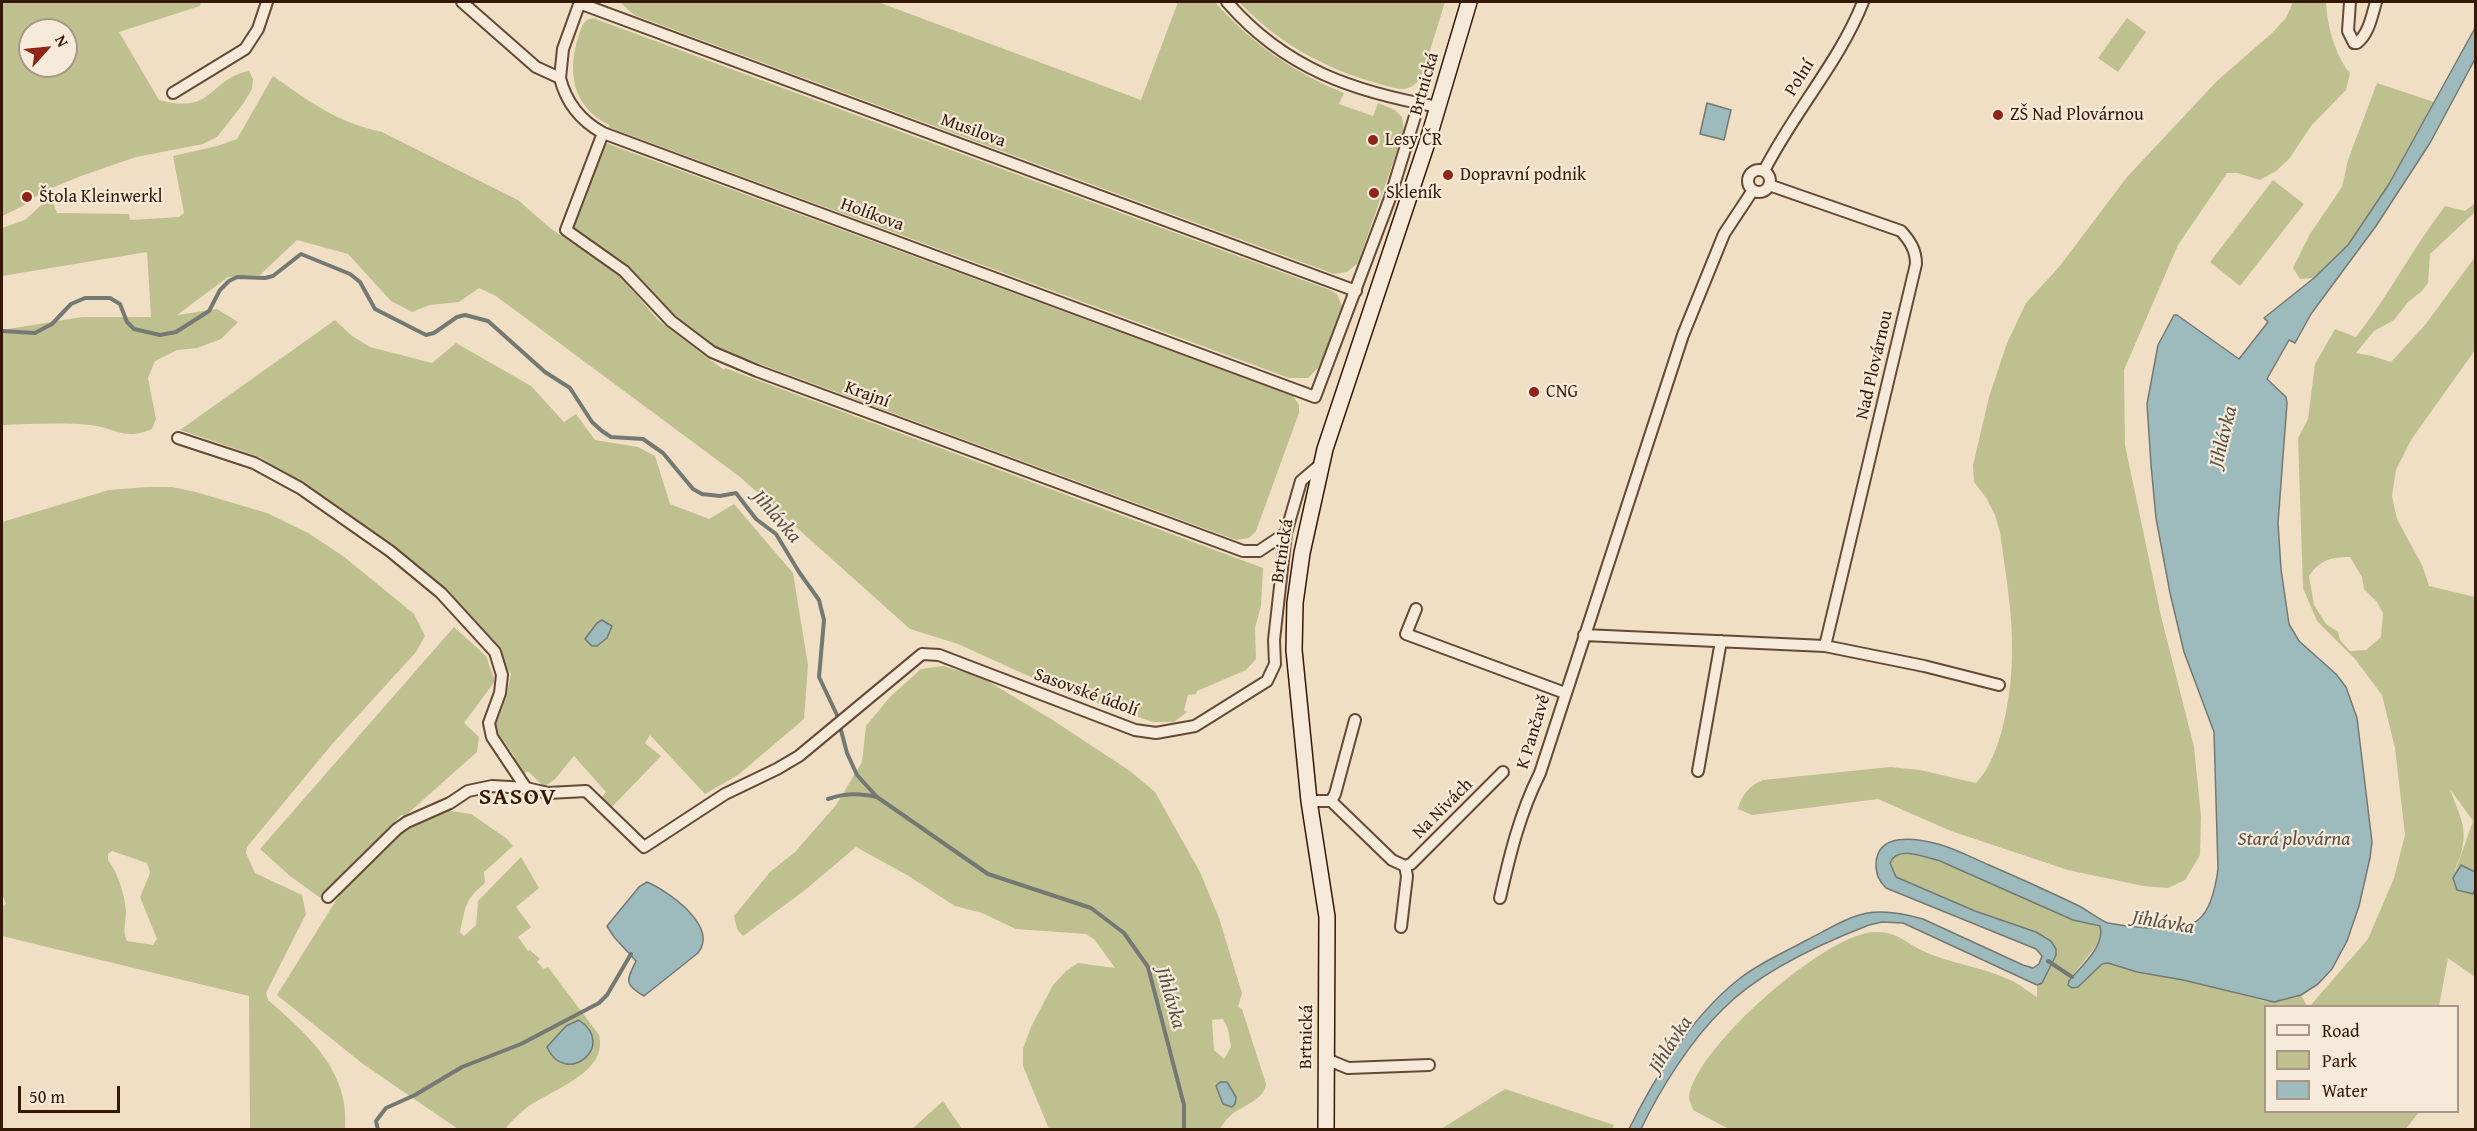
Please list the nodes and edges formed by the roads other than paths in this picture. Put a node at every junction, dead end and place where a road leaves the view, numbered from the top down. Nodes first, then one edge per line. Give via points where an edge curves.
1 (267, 2) edge
2 (462, 2) edge
3 (579, 2) edge
4 (1227, 2) edge
5 (1469, 2) edge
6 (1863, 2) edge
7 (2350, 2) edge
8 (2376, 2) edge
9 (560, 78) junction
10 (173, 93) dead end
11 (1419, 103) junction
12 (1438, 107) junction
13 (603, 133) junction
14 (1764, 171) junction
15 (1769, 185) junction
16 (1753, 190) junction
17 (1356, 291) junction
18 (1315, 397) joint
19 (178, 438) dead end
20 (1321, 464) junction
21 (1286, 533) junction
22 (1416, 609) dead end
23 (1584, 635) junction
24 (1721, 641) junction
25 (1825, 646) junction
26 (2000, 685) dead end
27 (1565, 693) junction
28 (1355, 720) dead end
29 (1698, 771) dead end
30 (1503, 772) dead end
31 (526, 788) junction
32 (1310, 801) junction
33 (1331, 801) junction
34 (1405, 866) junction
35 (328, 897) dead end
36 (1500, 898) dead end
37 (1401, 927) dead end
38 (1326, 1059) junction
39 (1429, 1065) dead end
40 (1326, 1130) edge

1 - 10 street via 258,29 245,49
2 - 9 street via 536,67
3 - 9 street, Musilova via 563,49
3 - 17 street, Musilova
4 - 11 street via 1266,38 1314,70 1387,98
5 - 12 main road, Brtnická
6 - 14 street, Polní
7 - 8 street via 2348,31 2357,43
9 - 13 street, Holíkova via 580,117
11 - 12 street
11 - 17 street, Brtnická
12 - 20 main road, Brtnická
13 - 18 street, Holíkova
13 - 21 street, Krajní via 566,231 624,271 671,321 712,352 1244,551 1259,551
14 - 15 street via 1769,176
14 - 16 street via 1751,174 1748,180
15 - 16 street via 1763,191
15 - 25 street, Nad Plovárnou via 1901,231 1913,248 1916,264
16 - 23 street via 1724,234 1683,335
17 - 18 street, Brtnická
19 - 31 street via 254,463 300,488 390,551 441,593 495,652 502,675 489,723 492,737
20 - 21 street, Sasovské údolí via 1301,481
20 - 32 main road, Brtnická via 1307,520 1295,603 1294,650
21 - 31 street, Sasovské údolí via 1272,675 1195,726 1156,733 1135,730 976,667 939,655 922,654 799,756 725,794 644,847 586,791 548,793
22 - 27 street, K Pančavě via 1406,634
23 - 24 street
23 - 27 street
24 - 25 street
24 - 29 street
25 - 26 street
27 - 36 street, K Pančavě via 1540,772 1516,829
28 - 33 street
30 - 34 street, Na Nivách
31 - 35 street via 492,786 468,791 407,822
32 - 33 street
32 - 38 main road, Brtnická via 1327,917
33 - 34 street via 1392,860
34 - 37 street
38 - 39 street via 1348,1068
38 - 40 main road, Brtnická

